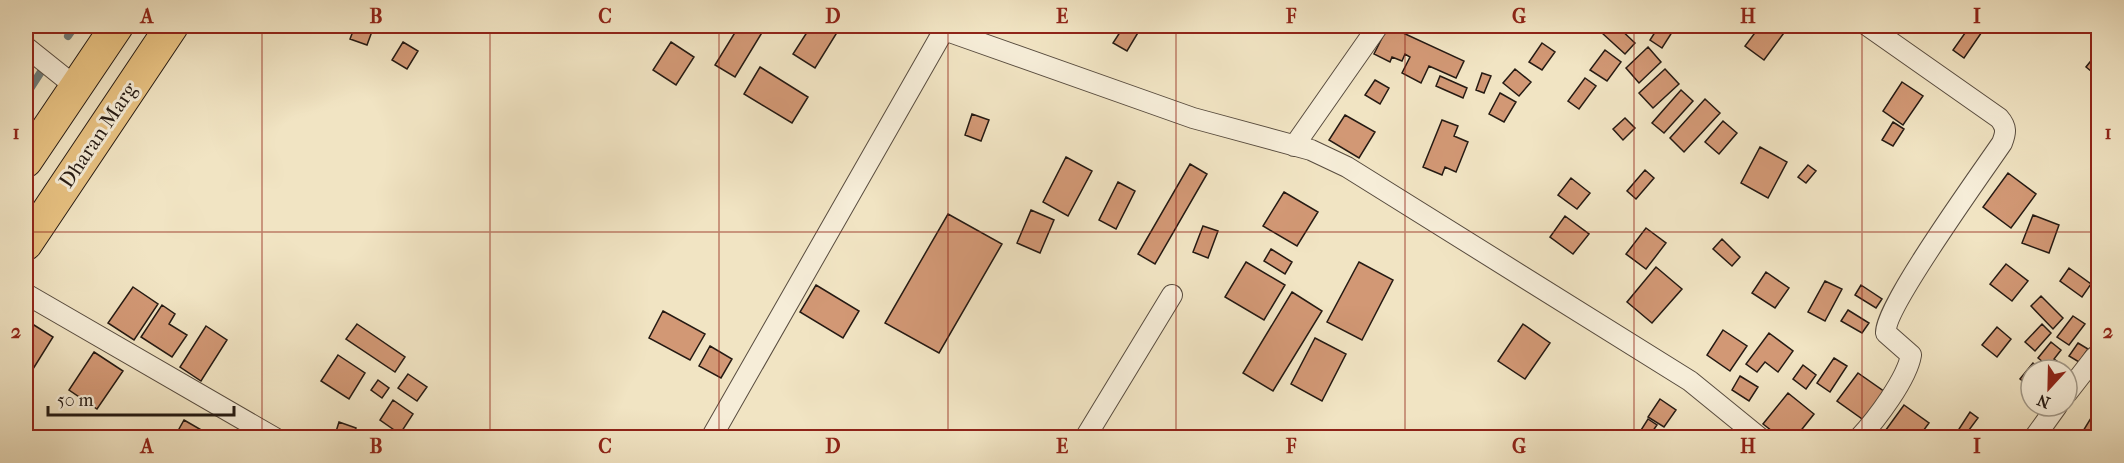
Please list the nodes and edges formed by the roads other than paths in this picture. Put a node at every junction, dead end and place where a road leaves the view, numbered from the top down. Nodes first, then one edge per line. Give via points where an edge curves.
1 (117, 26) edge
2 (172, 26) edge
3 (1378, 26) edge
4 (1868, 26) edge
5 (940, 28) edge
6 (26, 47) edge
7 (76, 87) junction
8 (1294, 146) junction
9 (26, 161) edge
10 (26, 244) edge
11 (26, 294) edge
12 (1172, 296) dead end
13 (2095, 357) dead end
14 (2079, 378) edge
15 (2049, 418) edge
16 (275, 438) edge
17 (711, 438) edge
18 (1085, 438) edge
19 (1760, 438) edge
20 (1859, 438) edge
21 (2034, 438) edge

1 - 7 main road
2 - 10 main road, Dharan Marg
3 - 8 street
4 - 20 street via 1999,118 2006,134 1892,310 1886,333 1907,350 1910,362
5 - 8 street via 1194,118
5 - 17 street
6 - 7 street
7 - 9 main road
8 - 19 street via 1347,167 1690,381
11 - 16 street
12 - 18 street
13 - 14 street
15 - 21 street

